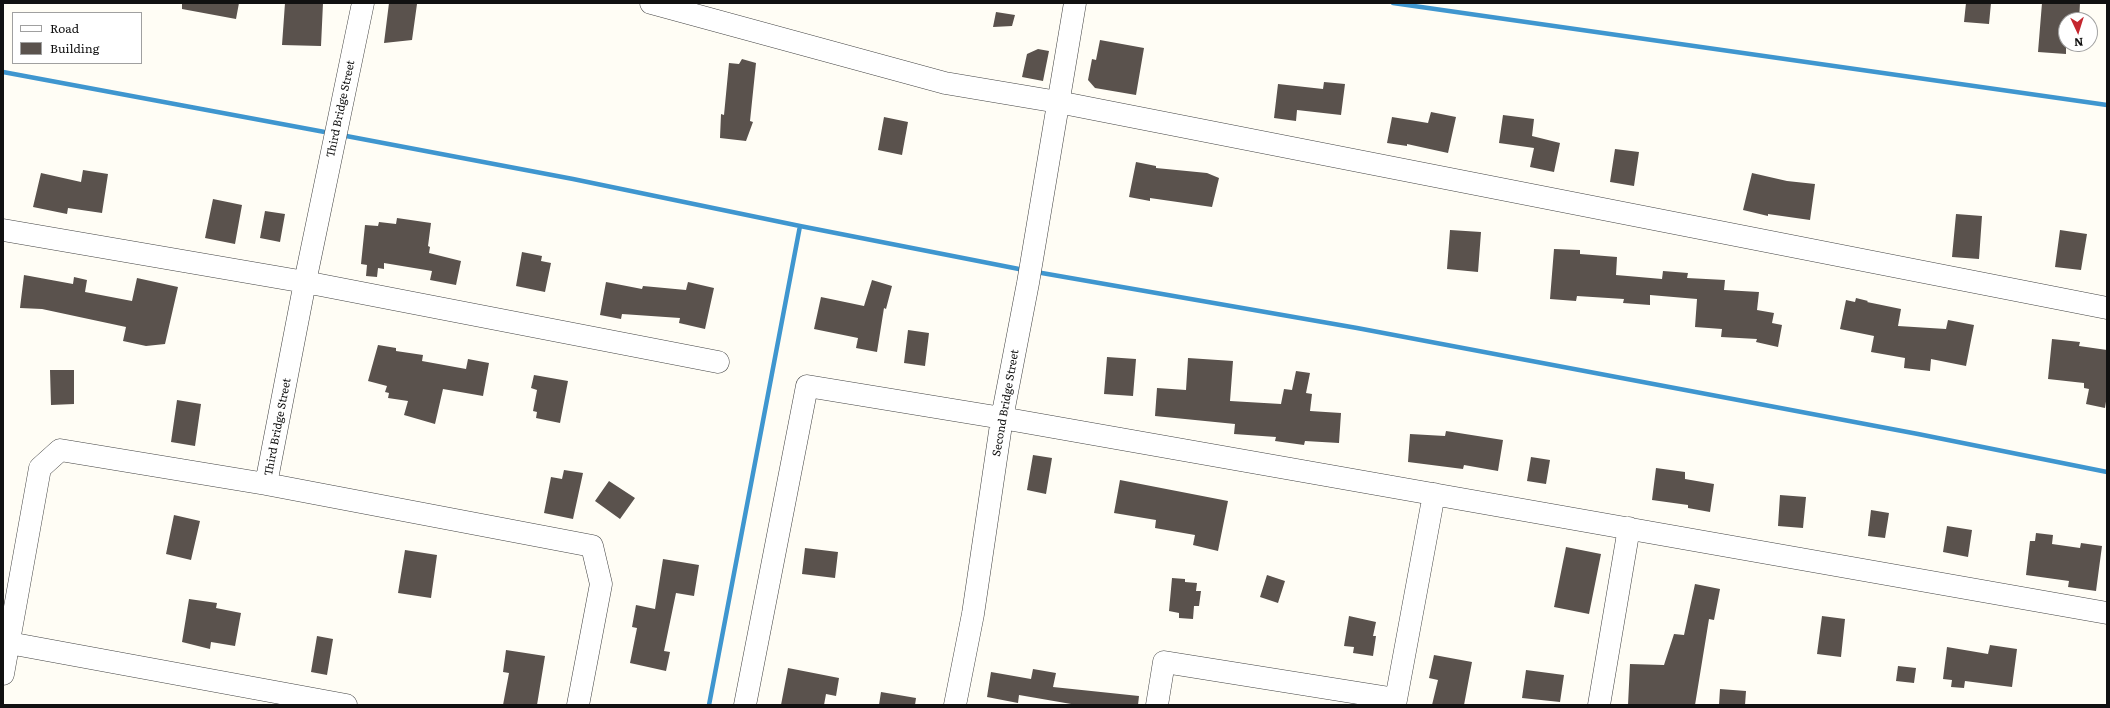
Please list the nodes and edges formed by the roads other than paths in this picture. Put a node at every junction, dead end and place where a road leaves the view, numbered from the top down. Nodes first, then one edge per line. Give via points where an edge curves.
1 (363, 3) edge
2 (651, 3) edge
3 (1075, 3) edge
4 (1058, 102) junction
5 (3, 230) edge
6 (305, 282) junction
7 (2107, 308) edge
8 (718, 362) dead end
9 (1002, 418) junction
10 (250, 482) junction
11 (1434, 494) junction
12 (1629, 528) junction
13 (2107, 613) edge
14 (9, 643) junction
15 (3, 674) edge
16 (1396, 702) edge
17 (346, 705) edge
18 (578, 705) edge
19 (745, 705) edge
20 (954, 705) edge
21 (1157, 705) edge
22 (1599, 705) edge

1 - 6 street, Third Bridge Street
2 - 4 street via 945,83
3 - 4 street, Second Bridge Street
4 - 7 street
4 - 9 street, Second Bridge Street via 1028,283
5 - 6 street
6 - 8 street
6 - 10 street, Third Bridge Street
9 - 11 street
9 - 19 street via 808,386
9 - 20 street, Second Bridge Street via 973,614
10 - 14 street via 60,450 40,468
10 - 18 street via 592,546 601,584
11 - 12 street
11 - 16 street
12 - 13 street
12 - 22 street
14 - 15 street
14 - 17 street
16 - 21 street via 1164,662

